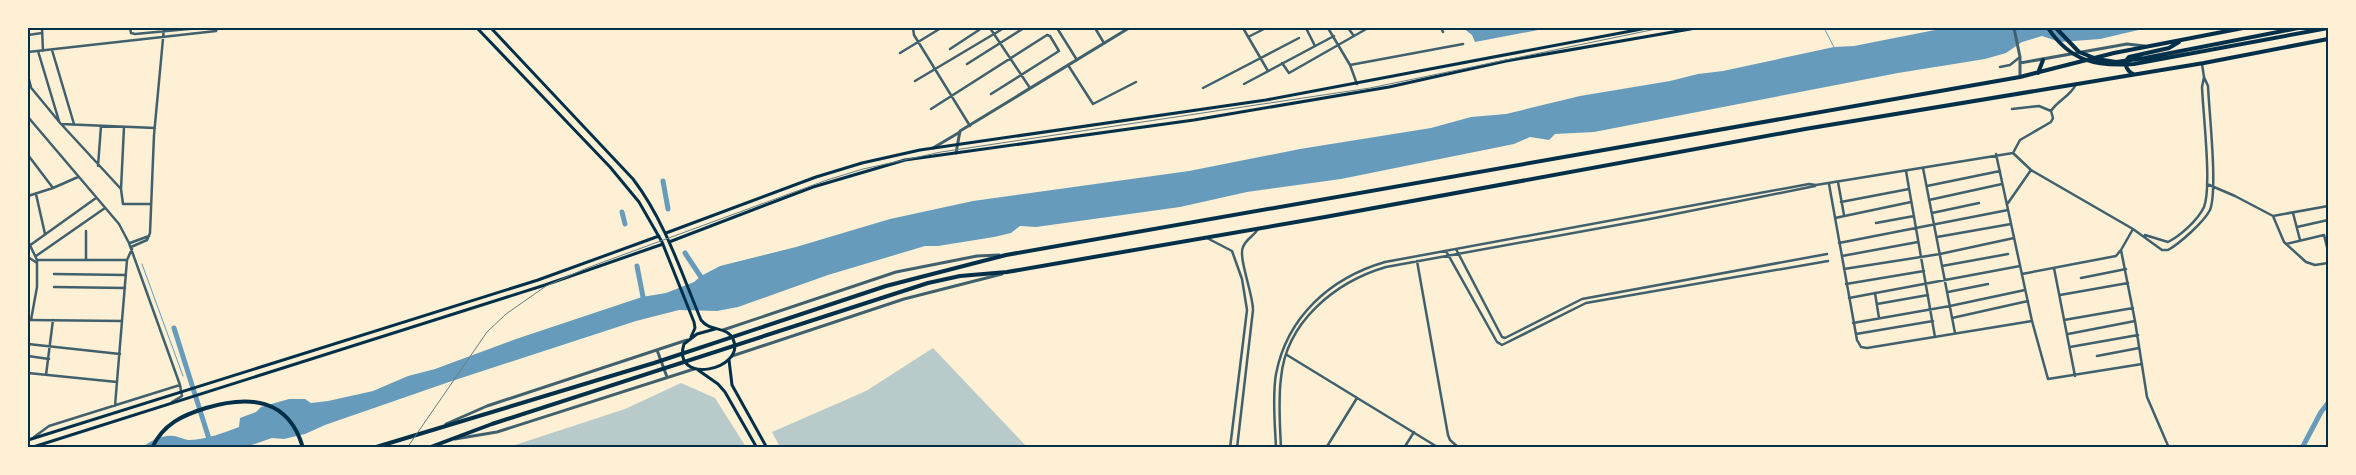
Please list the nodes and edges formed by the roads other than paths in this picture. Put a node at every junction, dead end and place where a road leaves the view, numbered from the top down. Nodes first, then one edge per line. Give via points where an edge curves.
1 (42, 28) edge
2 (130, 28) edge
3 (164, 28) edge
4 (199, 28) edge
5 (217, 28) edge
6 (477, 28) edge
7 (491, 28) edge
8 (913, 28) edge
9 (941, 28) edge
10 (982, 28) edge
11 (990, 28) edge
12 (1004, 28) edge
13 (1024, 28) edge
14 (1057, 28) edge
15 (1095, 28) edge
16 (1129, 28) edge
17 (1242, 28) edge
18 (1266, 28) edge
19 (1306, 28) edge
20 (1328, 28) edge
21 (1348, 28) edge
22 (1367, 28) edge
23 (1441, 28) edge
24 (1647, 28) edge
25 (1696, 28) edge
26 (2014, 28) edge
27 (2048, 28) edge
28 (2056, 28) edge
29 (2243, 28) edge
30 (2298, 28) edge
31 (2328, 28) edge
32 (1443, 32) dead end
33 (42, 33) junction
34 (994, 34) junction
35 (28, 35) edge
36 (163, 35) junction
37 (1334, 36) junction
38 (1354, 36) junction
39 (1248, 37) junction
40 (1299, 38) dead end
41 (2328, 39) edge
42 (2182, 40) junction
43 (918, 42) junction
44 (1000, 43) junction
45 (1104, 43) junction
46 (1463, 44) dead end
47 (1315, 46) junction
48 (1340, 46) junction
49 (2149, 46) junction
50 (950, 48) dead end
51 (43, 49) junction
52 (52, 50) junction
53 (38, 51) junction
54 (28, 52) edge
55 (900, 53) dead end
56 (2020, 57) junction
57 (1261, 58) junction
58 (1010, 59) junction
59 (1077, 60) junction
60 (2043, 60) junction
61 (1282, 63) junction
62 (2020, 63) junction
63 (967, 64) dead end
64 (2202, 64) junction
65 (1068, 65) junction
66 (1350, 65) junction
67 (2000, 66) dead end
68 (936, 68) junction
69 (1268, 71) junction
70 (2038, 73) junction
71 (2133, 74) junction
72 (1021, 75) junction
73 (28, 76) edge
74 (2020, 77) junction
75 (2204, 77) junction
76 (915, 81) dead end
77 (1136, 82) dead end
78 (2076, 83) junction
79 (28, 84) edge
80 (1244, 84) dead end
81 (1357, 84) junction
82 (31, 88) junction
83 (1030, 88) junction
84 (1203, 88) dead end
85 (992, 94) dead end
86 (952, 96) junction
87 (931, 109) dead end
88 (2012, 109) dead end
89 (2052, 111) junction
90 (28, 117) edge
91 (60, 122) junction
92 (74, 124) junction
93 (101, 126) junction
94 (970, 126) junction
95 (124, 127) junction
96 (155, 128) junction
97 (960, 131) junction
98 (956, 144) junction
99 (932, 148) junction
100 (956, 153) junction
101 (2013, 153) junction
102 (1996, 154) junction
103 (28, 155) edge
104 (98, 166) junction
105 (1923, 168) junction
106 (2031, 170) junction
107 (1906, 171) junction
108 (2000, 171) junction
109 (78, 176) junction
110 (1838, 182) junction
111 (1828, 184) junction
112 (2002, 184) junction
113 (2207, 184) junction
114 (1816, 185) junction
115 (1926, 186) junction
116 (2213, 186) junction
117 (53, 188) junction
118 (121, 189) junction
119 (1909, 189) junction
120 (36, 194) junction
121 (28, 196) edge
122 (96, 198) junction
123 (1929, 200) junction
124 (1841, 202) junction
125 (1911, 202) junction
126 (1979, 203) dead end
127 (151, 204) junction
128 (2007, 204) junction
129 (2328, 206) edge
130 (105, 208) junction
131 (2008, 210) junction
132 (2293, 212) junction
133 (1932, 213) junction
134 (1844, 215) junction
135 (1914, 216) junction
136 (2272, 216) junction
137 (1835, 218) junction
138 (2328, 220) edge
139 (1876, 223) dead end
140 (2011, 224) junction
141 (1934, 225) junction
142 (2297, 227) junction
143 (1916, 228) junction
144 (1258, 229) junction
145 (2133, 229) junction
146 (86, 231) dead end
147 (45, 234) junction
148 (666, 234) junction
149 (2328, 234) edge
150 (2143, 235) junction
151 (2324, 235) junction
152 (659, 236) junction
153 (1207, 237) junction
154 (1937, 237) junction
155 (2014, 238) junction
156 (2300, 240) junction
157 (28, 241) edge
158 (669, 242) junction
159 (1918, 242) junction
160 (1839, 243) junction
161 (663, 244) junction
162 (2285, 244) junction
163 (132, 245) junction
164 (29, 246) junction
165 (2328, 248) edge
166 (1456, 249) junction
167 (2121, 250) junction
168 (1446, 251) junction
169 (1241, 254) junction
170 (1458, 254) junction
171 (1827, 254) dead end
172 (1940, 254) junction
173 (2008, 254) dead end
174 (1006, 255) junction
175 (1449, 255) junction
176 (1234, 256) junction
177 (1842, 256) junction
178 (28, 257) edge
179 (1921, 257) junction
180 (37, 260) junction
181 (86, 260) junction
182 (127, 260) junction
183 (1417, 261) junction
184 (1828, 261) dead end
185 (2328, 263) edge
186 (1942, 266) junction
187 (2020, 266) junction
188 (2054, 268) junction
189 (2126, 269) junction
190 (1844, 270) junction
191 (1924, 271) junction
192 (1007, 272) junction
193 (54, 274) dead end
194 (2022, 274) junction
195 (126, 275) junction
196 (2081, 278) dead end
197 (1945, 280) junction
198 (1926, 283) junction
199 (2128, 283) junction
200 (1846, 284) junction
201 (1988, 284) dead end
202 (54, 287) dead end
203 (125, 288) junction
204 (2025, 290) junction
205 (1947, 292) junction
206 (1875, 293) junction
207 (1928, 295) junction
208 (2060, 295) junction
209 (1849, 298) junction
210 (2028, 301) junction
211 (1877, 304) junction
212 (1950, 306) junction
213 (2133, 308) junction
214 (1930, 309) junction
215 (1880, 318) junction
216 (1952, 318) junction
217 (29, 320) edge
218 (53, 320) junction
219 (2064, 320) junction
220 (1932, 321) junction
221 (2032, 321) junction
222 (2135, 321) junction
223 (122, 322) junction
224 (1854, 323) junction
225 (715, 329) junction
226 (723, 330) junction
227 (1955, 333) junction
228 (1856, 334) junction
229 (2067, 334) junction
230 (2138, 335) junction
231 (1935, 337) junction
232 (689, 338) junction
233 (28, 344) edge
234 (51, 347) junction
235 (2070, 347) junction
236 (2139, 348) junction
237 (657, 350) junction
238 (1282, 352) junction
239 (120, 354) junction
240 (1286, 355) junction
241 (28, 356) edge
242 (2097, 356) dead end
243 (731, 358) junction
244 (49, 359) junction
245 (2142, 364) junction
246 (696, 369) junction
247 (28, 373) edge
248 (46, 375) junction
249 (1238, 375) junction
250 (1244, 376) junction
251 (2075, 376) junction
252 (667, 377) junction
253 (117, 382) junction
254 (180, 385) junction
255 (1357, 398) junction
256 (171, 403) junction
257 (116, 406) junction
258 (1232, 423) junction
259 (1239, 423) junction
260 (446, 424) junction
261 (1414, 432) junction
262 (33, 438) junction
263 (28, 440) edge
264 (451, 440) junction
265 (30, 448) edge
266 (152, 448) edge
267 (303, 448) edge
268 (373, 448) edge
269 (428, 448) edge
270 (757, 448) edge
271 (767, 448) edge
272 (1230, 448) edge
273 (1237, 448) edge
274 (1276, 448) edge
275 (1281, 448) edge
276 (1326, 448) edge
277 (1404, 448) edge
278 (1440, 448) edge
279 (1459, 448) edge
280 (2169, 448) edge

1 - 33 street
2 - 36 street via 133,34
3 - 36 street
4 - 36 street
5 - 36 street
6 - 152 main road via 610,167 638,202
7 - 148 main road via 625,169 651,204
8 - 43 street
9 - 43 street
10 - 50 street
11 - 34 street
12 - 34 street
13 - 44 street
14 - 59 street
15 - 45 street
16 - 45 street
17 - 39 street
18 - 39 street
19 - 47 street
20 - 37 street
21 - 38 street
22 - 38 street
23 - 32 street
24 - 81 main road
25 - 100 main road via 1506,61 1390,87 1194,120
26 - 56 street
27 - 31 highway via 2072,53 2084,60 2109,66
28 - 30 highway via 2079,52 2116,62
29 - 42 highway
33 - 35 street
33 - 51 street
34 - 44 street
34 - 68 street
36 - 52 street
36 - 96 street
37 - 47 street
37 - 48 street
38 - 48 street
39 - 57 street
40 - 57 street
41 - 64 highway
42 - 49 highway
42 - 71 highway via 2169,48 2129,57 2126,68
43 - 55 street
43 - 68 street
44 - 58 street
44 - 63 street
45 - 59 street
46 - 66 street
47 - 61 street
48 - 61 street via 1288,73
48 - 66 street
49 - 60 street via 2127,44
49 - 70 highway
51 - 52 street
51 - 53 street
52 - 92 street
53 - 54 street
53 - 91 street
56 - 62 street
56 - 67 street via 2010,65
57 - 69 street
57 - 84 street
58 - 72 street
58 - 72 street via 1050,36 1059,51
58 - 86 street
59 - 65 street
60 - 62 street
60 - 70 highway
61 - 69 street
62 - 74 street
64 - 71 highway
64 - 75 street
65 - 77 street via 1092,104
65 - 83 street
66 - 81 street
68 - 76 street
68 - 86 street
69 - 80 street
70 - 74 highway
71 - 78 highway
72 - 83 street
72 - 85 street
73 - 82 street
74 - 174 highway
75 - 113 street
75 - 116 street via 2208,86
78 - 89 street
78 - 144 highway
79 - 82 street
81 - 98 main road
82 - 91 street
83 - 94 street
86 - 87 street
86 - 94 street
88 - 89 street via 2039,106
89 - 101 street via 2051,122 2020,140
90 - 109 street
91 - 92 street
91 - 104 street
92 - 93 street
93 - 95 street
93 - 104 street
94 - 97 street
95 - 96 street
95 - 118 street
96 - 127 street
97 - 98 street
97 - 99 street
98 - 99 main road
98 - 100 street
99 - 148 main road via 816,177
100 - 158 main road via 905,160 848,175
101 - 102 street
101 - 106 street
102 - 105 street
102 - 108 street
103 - 117 street
104 - 118 street
105 - 107 street
105 - 115 street
106 - 128 street
106 - 145 street
107 - 110 street
107 - 119 street
108 - 112 street
108 - 115 street
109 - 117 street
109 - 122 street
110 - 111 street
110 - 124 street
111 - 114 street
111 - 137 street
112 - 123 street
112 - 128 street
113 - 116 street
113 - 150 street via 2200,214 2171,241 2166,243
114 - 166 street
114 - 170 street via 1810,189
115 - 123 street
116 - 136 street
116 - 150 street via 2209,211 2204,219 2172,248 2162,250
117 - 120 street
118 - 127 street via 123,204
119 - 124 street
119 - 125 street
120 - 121 street
120 - 147 street
122 - 130 street
122 - 147 street
123 - 133 street
124 - 134 street
125 - 134 street
125 - 135 street
126 - 133 street
127 - 163 street via 147,237
128 - 131 street
129 - 132 street
130 - 163 street
130 - 180 street
131 - 140 street
131 - 141 street
132 - 136 street
132 - 142 street
133 - 141 street
134 - 137 street
135 - 139 street
135 - 143 street
136 - 162 street
137 - 160 street
138 - 142 street
140 - 154 street
140 - 155 street
141 - 143 street
141 - 154 street
142 - 156 street
143 - 159 street
143 - 160 street
144 - 153 highway
144 - 169 street via 1244,244
145 - 150 street
145 - 167 street
146 - 181 street
147 - 164 street
148 - 158 main road
149 - 151 street
151 - 156 street
151 - 165 street
152 - 161 main road
152 - 262 main road via 538,280
153 - 176 street via 1228,247
153 - 192 highway
154 - 172 street
155 - 172 street
155 - 187 street
156 - 162 street
157 - 164 street
158 - 225 main road via 702,320
159 - 177 street
159 - 179 street
160 - 177 street
161 - 232 main road via 694,322 695,328
161 - 256 main road via 545,286
162 - 185 street via 2306,262 2315,265
163 - 182 street
163 - 254 street
164 - 180 street
166 - 168 street
166 - 170 street
167 - 188 street via 2116,256
167 - 189 street
168 - 175 street
168 - 238 street via 1369,266 1339,281 1298,320
169 - 176 street
169 - 250 street via 1253,298
170 - 171 street via 1505,338 1582,299
170 - 175 street
172 - 179 street
172 - 186 street
173 - 186 street
174 - 226 street via 977,256 896,272
174 - 260 highway via 886,286 751,332
175 - 183 street
175 - 184 street via 1497,342 1502,345 1586,303
176 - 249 street via 1247,310
177 - 190 street
178 - 180 street
179 - 190 street
179 - 191 street
180 - 181 street
180 - 217 street via 37,287
181 - 182 street
182 - 195 street
183 - 240 street via 1371,271 1342,286 1302,323
183 - 279 street via 1448,434
186 - 197 street
187 - 194 street
187 - 197 street
188 - 194 street
188 - 208 street
189 - 196 street
189 - 199 street
190 - 200 street
191 - 198 street
191 - 200 street
192 - 243 street via 904,299
192 - 264 highway via 960,276 894,292
193 - 195 street
194 - 204 street
195 - 203 street
197 - 198 street
197 - 205 street
198 - 206 street
198 - 207 street
199 - 208 street
199 - 213 street
200 - 209 street
201 - 205 street
202 - 203 street
203 - 223 street
204 - 210 street
204 - 212 street
205 - 212 street
206 - 209 street
206 - 211 street
207 - 211 street
207 - 214 street
208 - 219 street
209 - 224 street
210 - 216 street
210 - 221 street
211 - 215 street
212 - 214 street
212 - 216 street
213 - 219 street
213 - 222 street
214 - 215 street
214 - 220 street
215 - 224 street
216 - 227 street
217 - 218 street
218 - 223 street
218 - 234 street
219 - 229 street
220 - 228 street
220 - 231 street
221 - 227 street
221 - 251 street via 2047,378
222 - 229 street
222 - 230 street
223 - 239 street
224 - 228 street
225 - 226 main road
225 - 232 main road
226 - 243 main road via 734,343
227 - 231 street
228 - 231 street via 1858,344 1867,348
229 - 235 street
230 - 235 street
230 - 236 street
232 - 237 street
232 - 246 main road via 682,356 684,362
233 - 234 street
234 - 239 street
234 - 244 street
235 - 251 street
236 - 242 street
236 - 245 street
237 - 252 street
237 - 260 street via 487,406
238 - 240 street
238 - 274 street via 1276,376
239 - 253 street
240 - 255 street
240 - 275 street via 1281,377
241 - 244 street
243 - 246 main road via 715,368
243 - 271 main road via 732,385
244 - 248 street
245 - 251 street
245 - 280 street via 2146,397
246 - 252 street
246 - 270 main road via 725,392
247 - 248 street
248 - 253 street
249 - 250 street
249 - 258 street
250 - 259 street
252 - 264 street via 497,432
253 - 257 street
254 - 256 street via 182,394
254 - 257 street
255 - 261 street
255 - 276 street
256 - 265 main road
257 - 262 street via 49,426
258 - 259 street
258 - 272 street
259 - 273 street
260 - 268 highway
261 - 277 street
261 - 278 street
262 - 263 main road
264 - 269 highway
266 - 267 highway via 164,429 177,419 240,400 260,402 283,415 297,431

